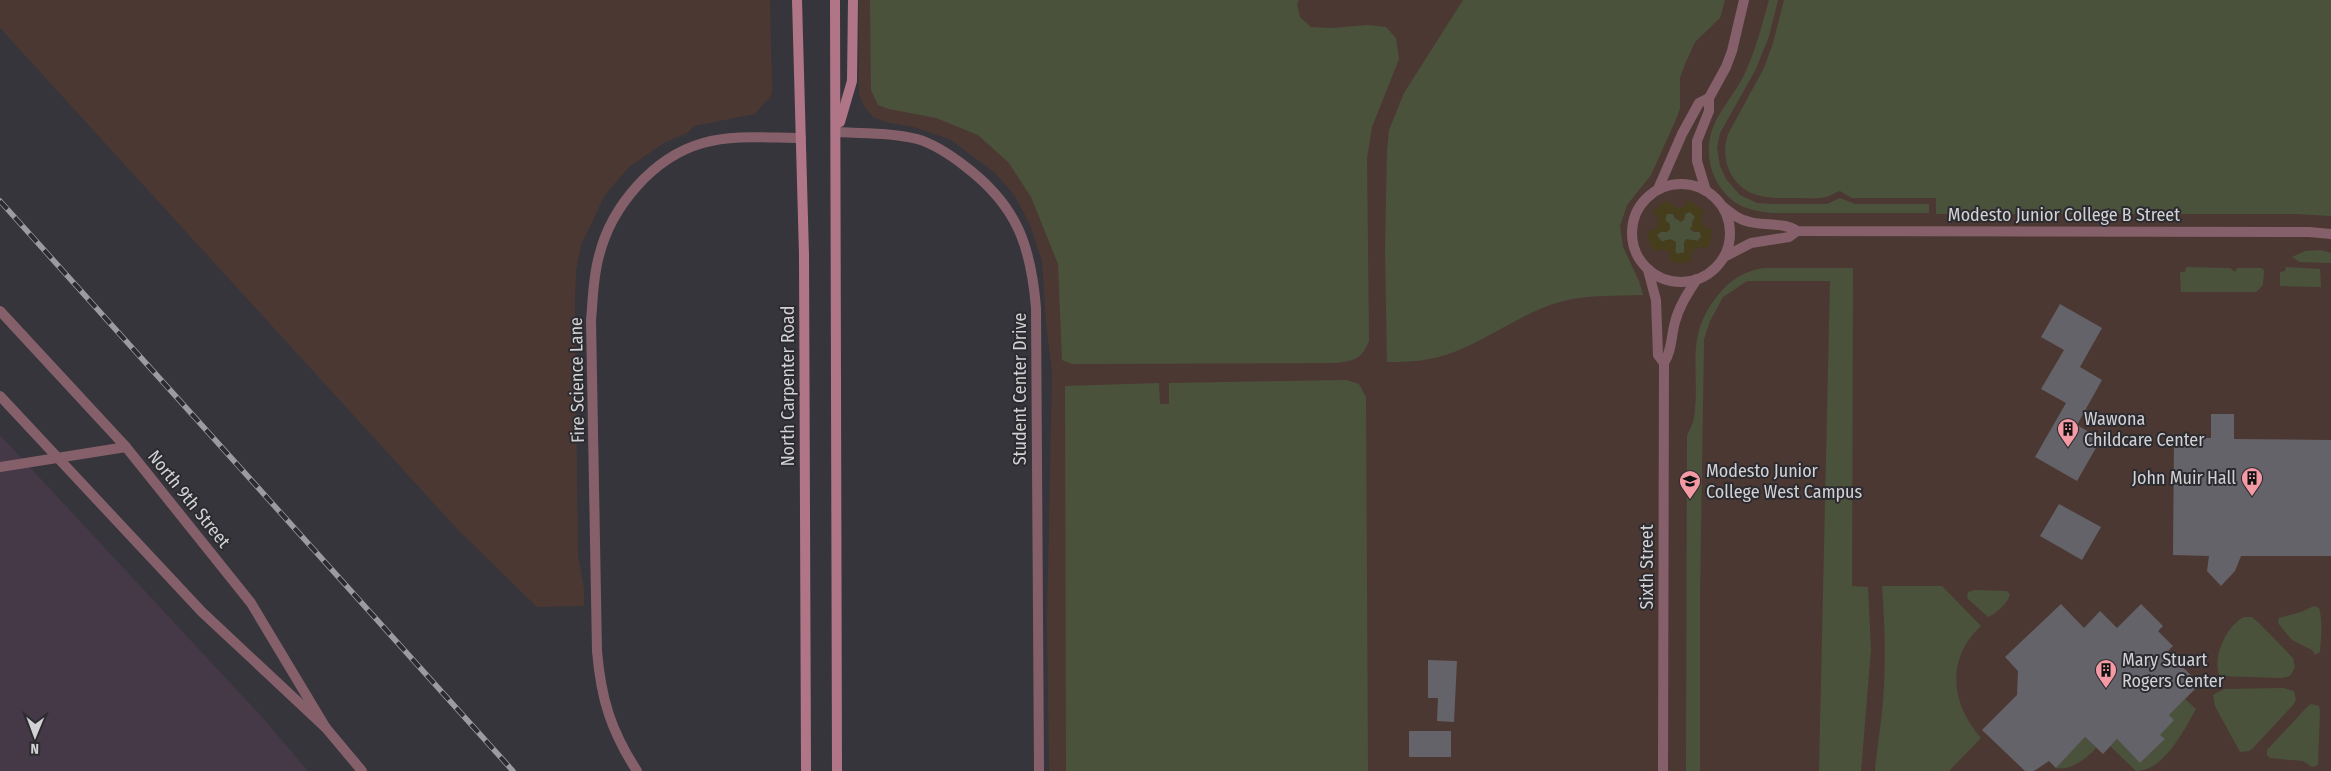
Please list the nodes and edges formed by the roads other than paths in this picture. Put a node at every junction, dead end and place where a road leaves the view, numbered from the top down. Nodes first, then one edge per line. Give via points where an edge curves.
1 (797, 0) edge
2 (835, 0) edge
3 (853, 0) edge
4 (1744, 0) edge
5 (1709, 98) junction
6 (837, 132) junction
7 (801, 138) junction
8 (1658, 189) junction
9 (1706, 191) junction
10 (1722, 206) junction
11 (1797, 231) junction
12 (2331, 234) edge
13 (1724, 257) junction
14 (1647, 269) junction
15 (1697, 279) junction
16 (0, 311) edge
17 (1664, 363) junction
18 (0, 396) edge
19 (126, 447) junction
20 (57, 458) junction
21 (0, 467) edge
22 (326, 728) junction
23 (362, 771) edge
24 (637, 771) edge
25 (806, 771) edge
26 (837, 771) edge
27 (1039, 771) edge
28 (1663, 771) edge

1 - 7 main road, North Carpenter Road
2 - 6 main road
3 - 6 main road via 852,81
4 - 5 street via 1732,51
5 - 8 street via 1699,103
5 - 9 street via 1709,111 1700,130 1696,152
6 - 26 main road
6 - 27 street, Student Center Drive via 918,140 950,154 982,178 1006,207 1026,246 1033,271 1036,308
7 - 24 street, Fire Science Lane via 732,139 684,150 655,169 628,196 612,222 599,255 591,320 597,651 605,707 613,730
7 - 25 main road, North Carpenter Road
8 - 9 street via 1683,184
8 - 14 street via 1642,202 1632,224 1634,249
9 - 10 street
10 - 11 street, Modesto Junior College B Street via 1749,222 1790,226
10 - 13 street via 1730,233
11 - 12 street, Modesto Junior College B Street
11 - 13 street, Modesto Junior College B Street via 1789,237 1751,243
13 - 15 street
14 - 15 street via 1672,282
14 - 17 street, Sixth Street via 1656,300 1658,354
15 - 17 street, Sixth Street via 1679,309 1670,355
16 - 19 street, North 9th Street
17 - 28 street, Sixth Street
18 - 20 street, North 9th Street
19 - 20 street
19 - 22 street, North 9th Street via 251,603
20 - 21 street
20 - 22 street, North 9th Street via 202,612
22 - 23 street, North 9th Street

